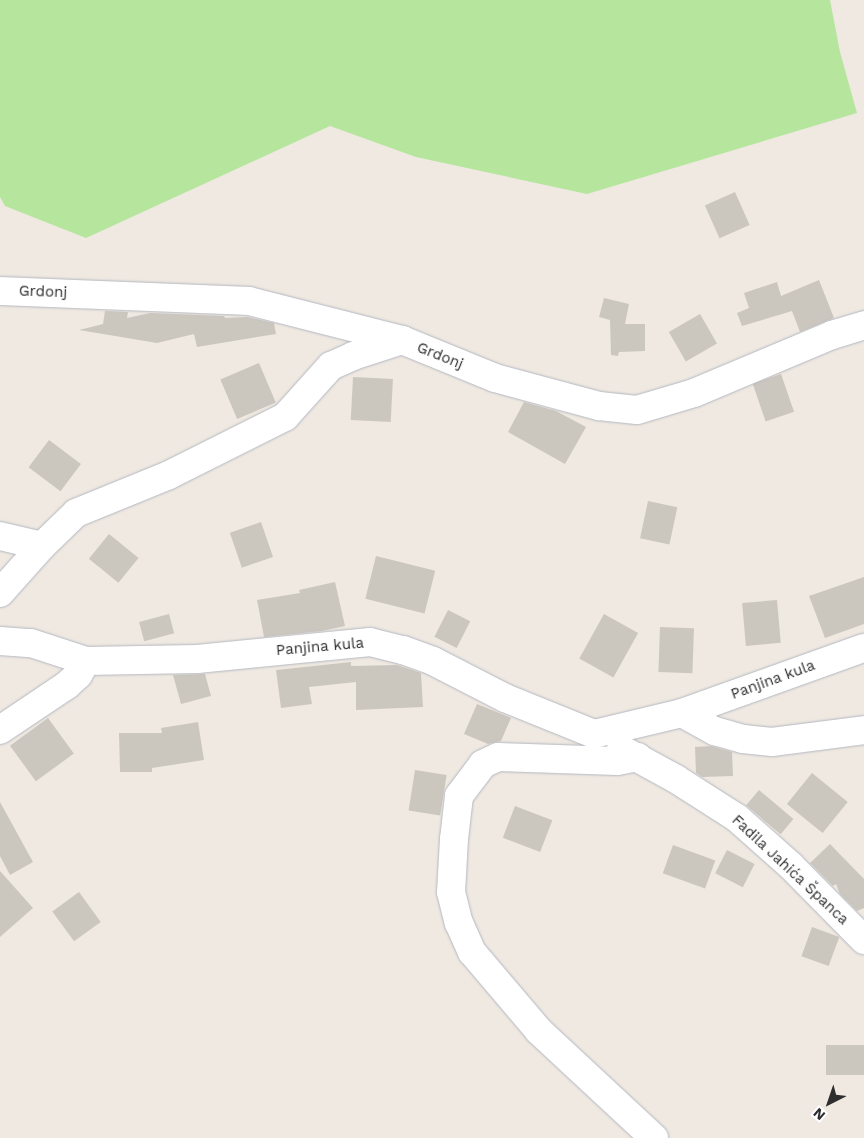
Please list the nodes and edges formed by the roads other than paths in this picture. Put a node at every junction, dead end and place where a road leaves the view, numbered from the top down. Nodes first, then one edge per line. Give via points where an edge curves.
1 (0, 291) edge
2 (864, 326) edge
3 (402, 340) junction
4 (0, 536) edge
5 (42, 546) junction
6 (0, 593) edge
7 (0, 641) edge
8 (864, 648) edge
9 (86, 661) junction
10 (682, 713) junction
11 (0, 730) edge
12 (864, 730) edge
13 (594, 734) junction
14 (638, 757) junction
15 (864, 940) edge
16 (654, 1138) edge

1 - 3 street, Grdonj via 249,301
2 - 3 street, Grdonj via 832,335 694,393 637,410 600,406 495,378
3 - 5 street via 330,366 285,417 169,475 76,513
4 - 5 street
5 - 6 street
7 - 9 street, Panjina kula via 31,644
8 - 10 street, Panjina kula
9 - 11 street via 67,685
9 - 13 street, Panjina kula via 197,659 370,642 433,661 505,698
10 - 12 street via 715,731 743,739 772,742
10 - 13 street, Panjina kula
13 - 14 street, Fadila Jahića Španca
14 - 15 street, Fadila Jahića Španca via 737,818 791,866
14 - 16 street via 617,761 498,757 483,764 459,796 451,892 459,923 472,952 539,1031

